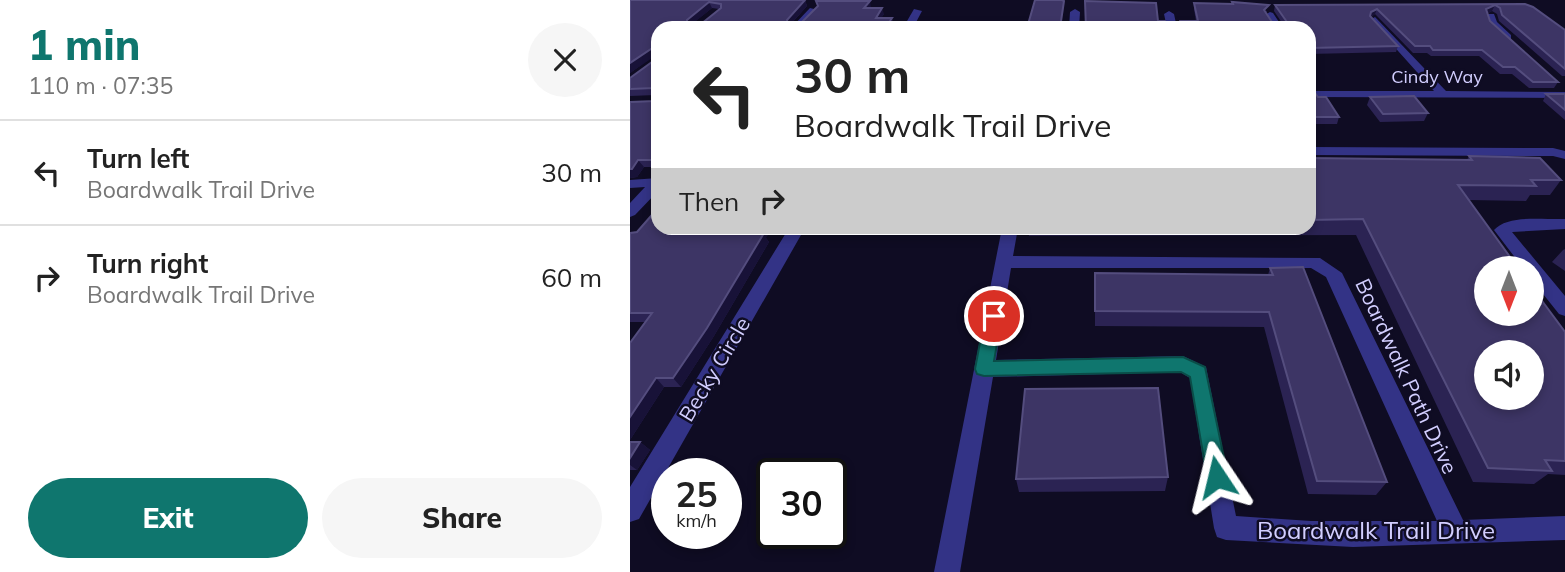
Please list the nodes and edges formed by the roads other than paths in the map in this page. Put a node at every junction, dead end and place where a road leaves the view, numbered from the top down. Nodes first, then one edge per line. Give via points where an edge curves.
1 (813, 10) edge
2 (917, 11) dead end
3 (1075, 12) dead end
4 (1169, 14) dead end
5 (1270, 15) edge
6 (1491, 16) edge
7 (1375, 20) edge
8 (803, 21) edge
9 (912, 21) edge
10 (1074, 21) edge
11 (1170, 21) edge
12 (1274, 21) edge
13 (1519, 48) edge
14 (1556, 81) edge
15 (1565, 89) edge
16 (1316, 91) edge
17 (1442, 93) junction
18 (1565, 95) edge
19 (1316, 151) edge
20 (1565, 155) edge
21 (651, 182) edge
22 (630, 184) edge
23 (651, 190) edge
24 (630, 212) edge
25 (1565, 224) edge
26 (793, 235) edge
27 (1009, 235) edge
28 (1003, 262) junction
29 (1565, 309) edge
30 (984, 369) junction
31 (630, 510) edge
32 (1565, 528) edge
33 (1456, 533) junction
34 (947, 572) edge

1 - 8 street
2 - 9 street
3 - 10 street
4 - 11 street
5 - 12 street
6 - 13 street via 1492,23
7 - 17 street
14 - 15 street
16 - 17 street, Cindy Way
17 - 18 street, Cindy Way
19 - 20 street
21 - 22 street
23 - 24 street
25 - 29 street via 1502,230
26 - 31 street, Becky Circle
27 - 28 street
28 - 30 street
28 - 33 street, Boardwalk Path Drive via 1314,262 1333,273
30 - 33 street, Boardwalk Trail Drive via 1183,364 1199,373 1226,528 1288,534
30 - 34 street
32 - 33 street, Boardwalk Trail Drive

